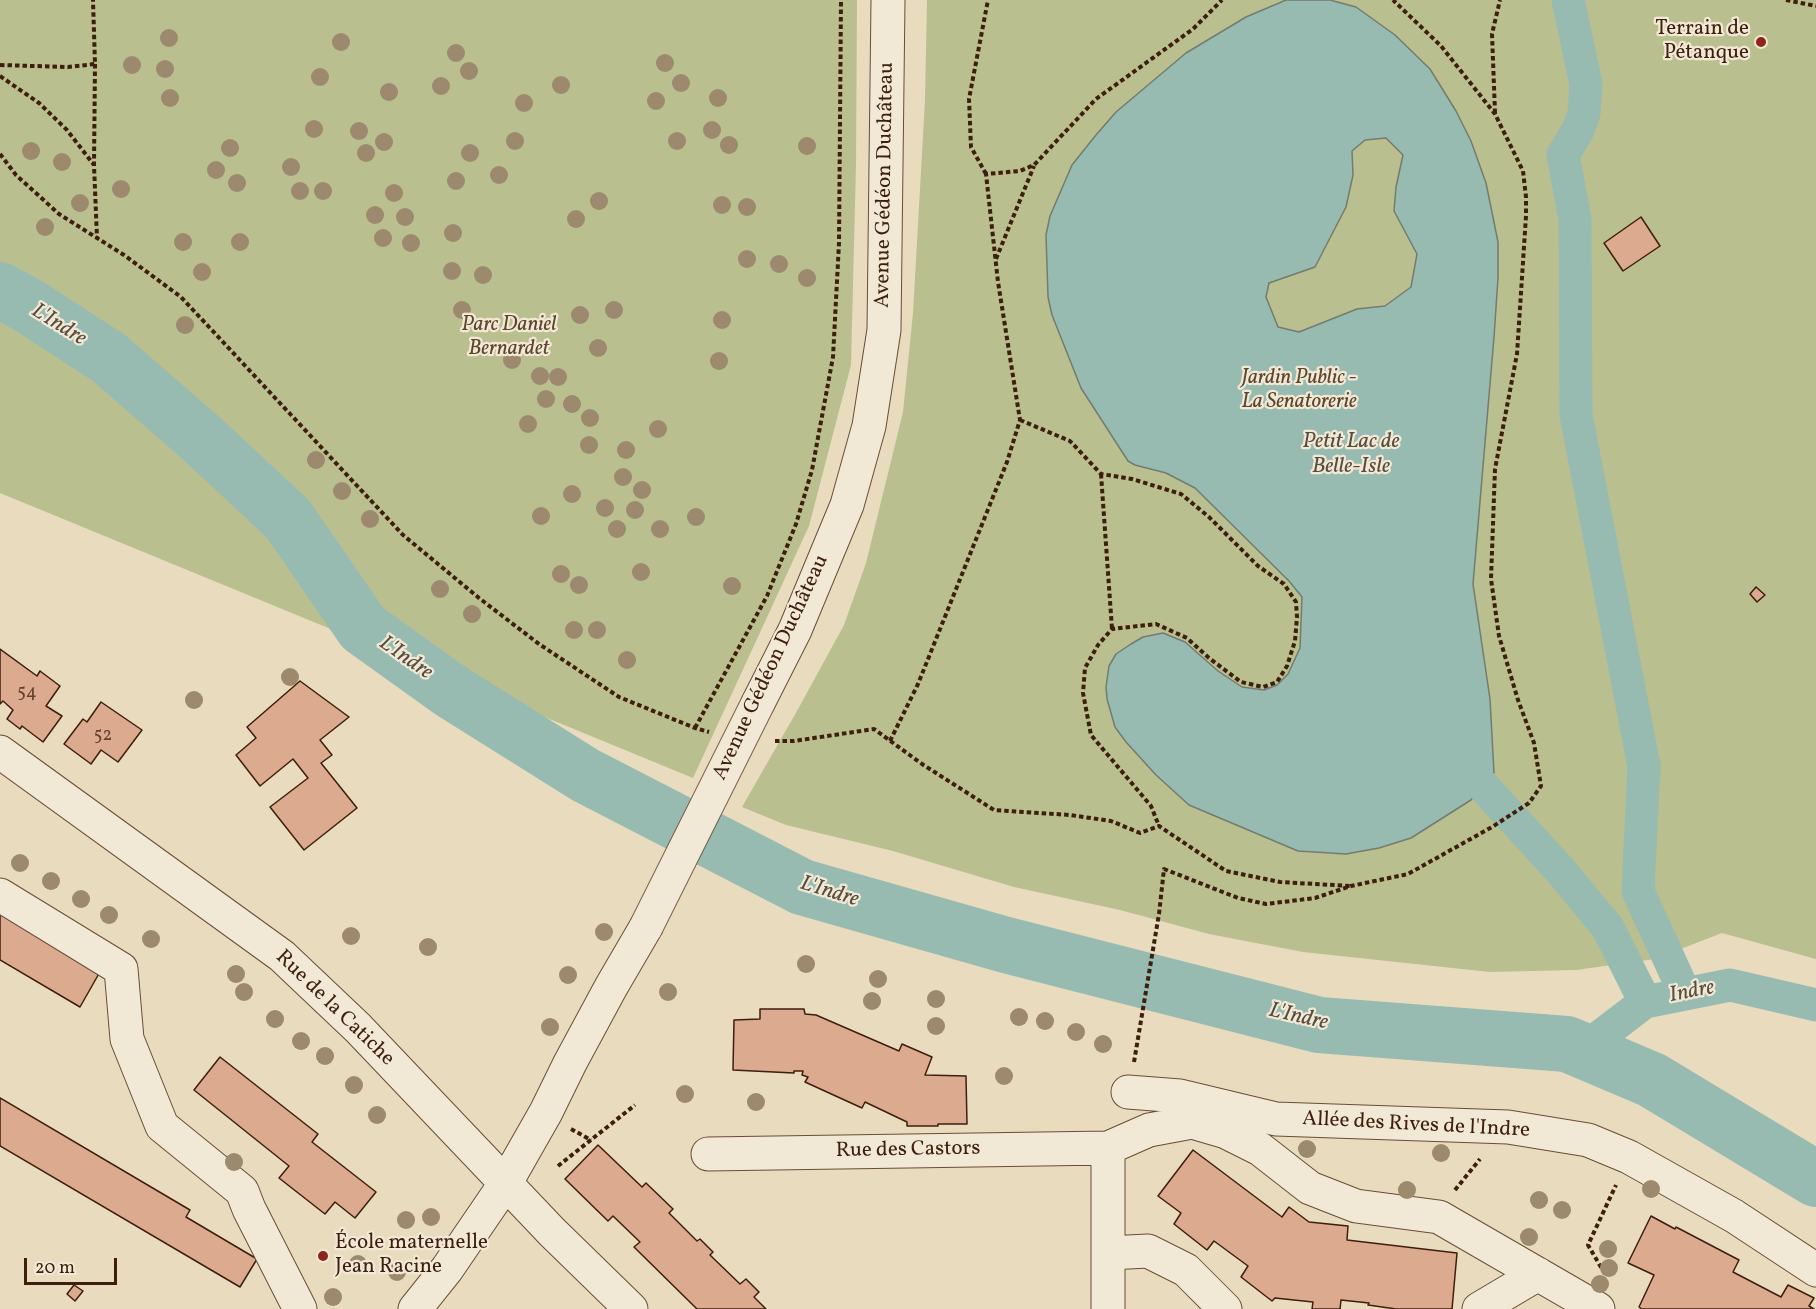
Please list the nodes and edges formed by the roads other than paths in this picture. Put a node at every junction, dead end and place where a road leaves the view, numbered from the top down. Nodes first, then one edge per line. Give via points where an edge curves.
1 (888, 0) edge
2 (0, 752) edge
3 (0, 895) edge
4 (1128, 1092) dead end
5 (1108, 1148) junction
6 (708, 1154) dead end
7 (505, 1184) junction
8 (1108, 1253) junction
9 (1816, 1270) edge
10 (1538, 1274) junction
11 (300, 1309) edge
12 (415, 1309) edge
13 (631, 1309) edge
14 (1108, 1309) edge
15 (1225, 1309) edge
16 (1479, 1309) edge
17 (1598, 1309) edge

1 - 7 street, Avenue Gédéon Duchâteau, bridge via 884,330 869,426 843,516 795,630 646,927
2 - 7 street, Rue de la Catiche via 282,956 358,1028
3 - 11 street via 121,969 127,1039 162,1126 242,1191
4 - 9 street, Allée des Rives de l'Indre via 1179,1096 1276,1119 1508,1127 1588,1140 1629,1157 1734,1215
5 - 6 street, Rue des Castors
5 - 8 street
5 - 10 street via 1149,1130 1192,1122 1226,1132 1260,1149 1310,1188 1356,1206 1439,1217
7 - 12 street, Avenue Gédéon Duchâteau
7 - 13 street, Rue de la Catiche
8 - 14 street
8 - 15 street via 1148,1251 1186,1270
10 - 16 street
10 - 17 street

